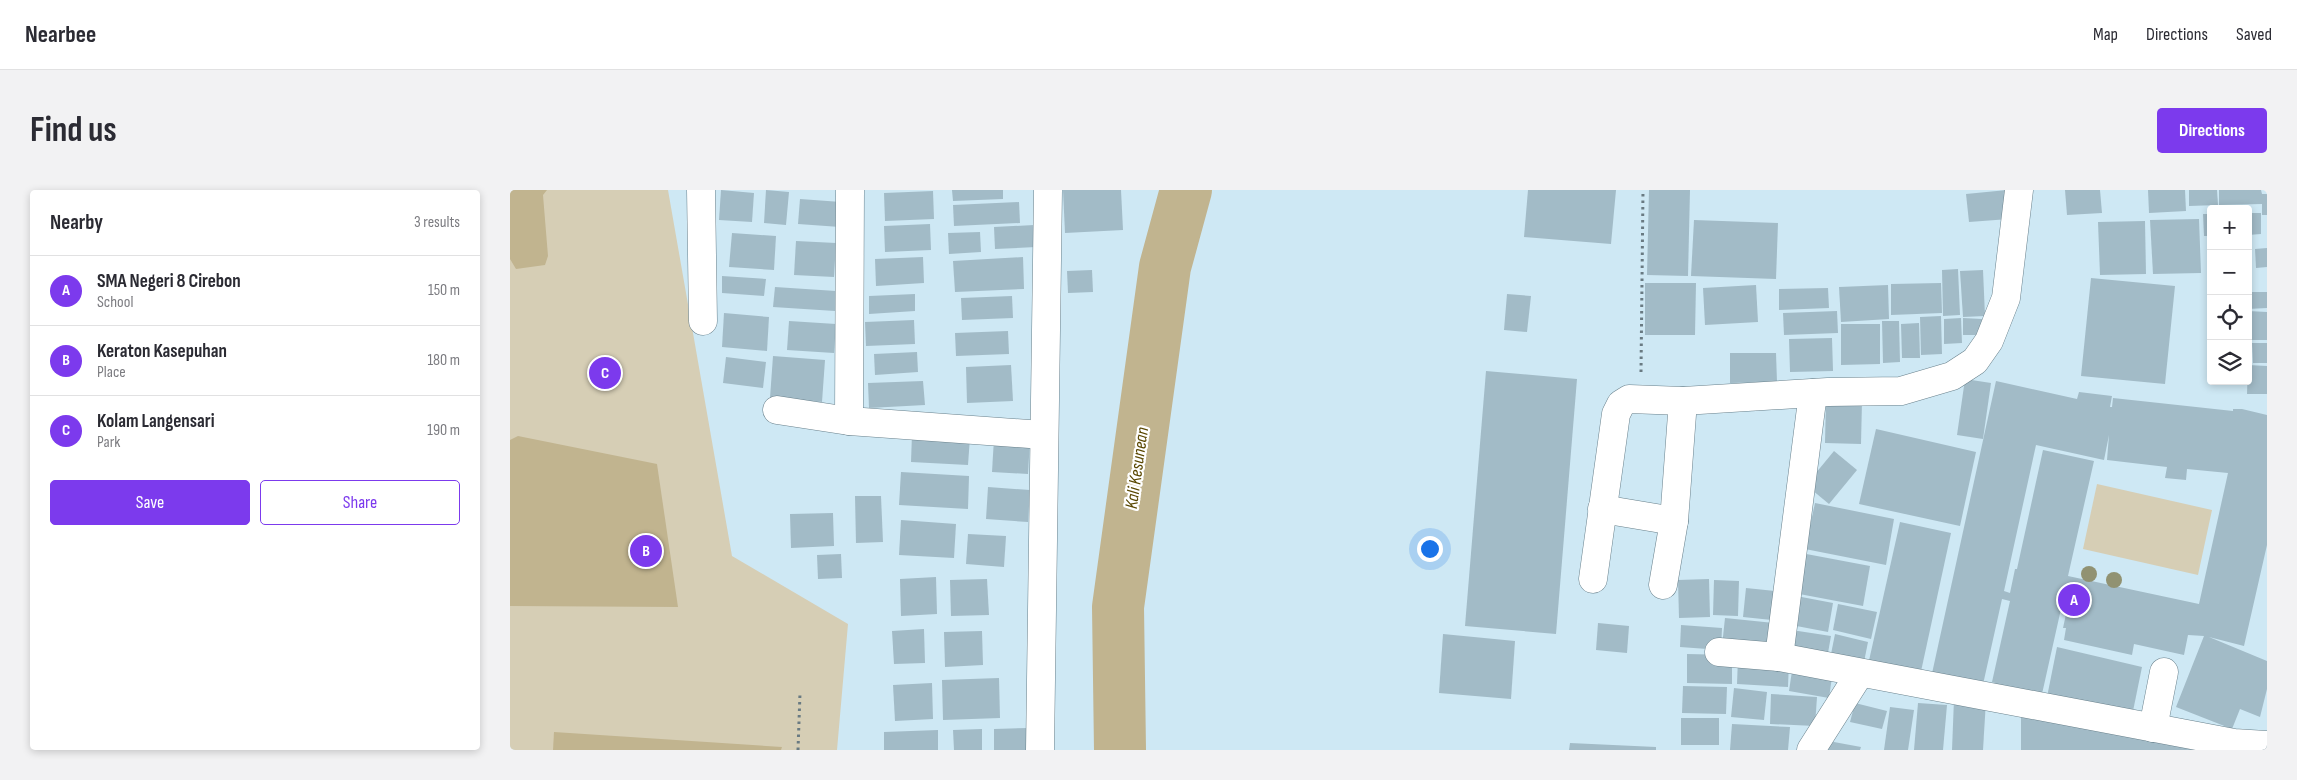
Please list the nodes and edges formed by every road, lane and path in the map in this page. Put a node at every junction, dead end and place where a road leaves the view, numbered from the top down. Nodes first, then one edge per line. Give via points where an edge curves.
1 (700, 190) edge
2 (850, 190) edge
3 (1048, 190) edge
4 (1643, 190) edge
5 (2019, 190) edge
6 (703, 321) dead end
7 (1813, 393) junction
8 (1641, 400) junction
9 (1683, 402) junction
10 (777, 410) dead end
11 (849, 421) junction
12 (1043, 435) junction
13 (1602, 509) junction
14 (1674, 521) junction
15 (1593, 579) dead end
16 (1663, 585) dead end
17 (1719, 652) dead end
18 (1779, 657) junction
19 (2164, 672) dead end
20 (1860, 673) junction
21 (800, 693) dead end
22 (2153, 728) junction
23 (2267, 745) edge
24 (798, 750) edge
25 (1040, 750) edge
26 (1810, 750) edge

1 - 6 street
2 - 11 street
3 - 12 street
4 - 8 path
5 - 7 street via 2006,298 1989,341 1975,361 1952,376 1901,390
7 - 9 street
7 - 18 street
8 - 9 street
8 - 13 street via 1629,399 1621,404 1616,414
9 - 14 street
10 - 11 street
11 - 12 street
12 - 25 street
13 - 14 street
13 - 15 street
14 - 16 street
17 - 18 street
18 - 20 street
19 - 22 street
20 - 22 street
20 - 26 street
21 - 24 path
22 - 23 street via 2234,743

